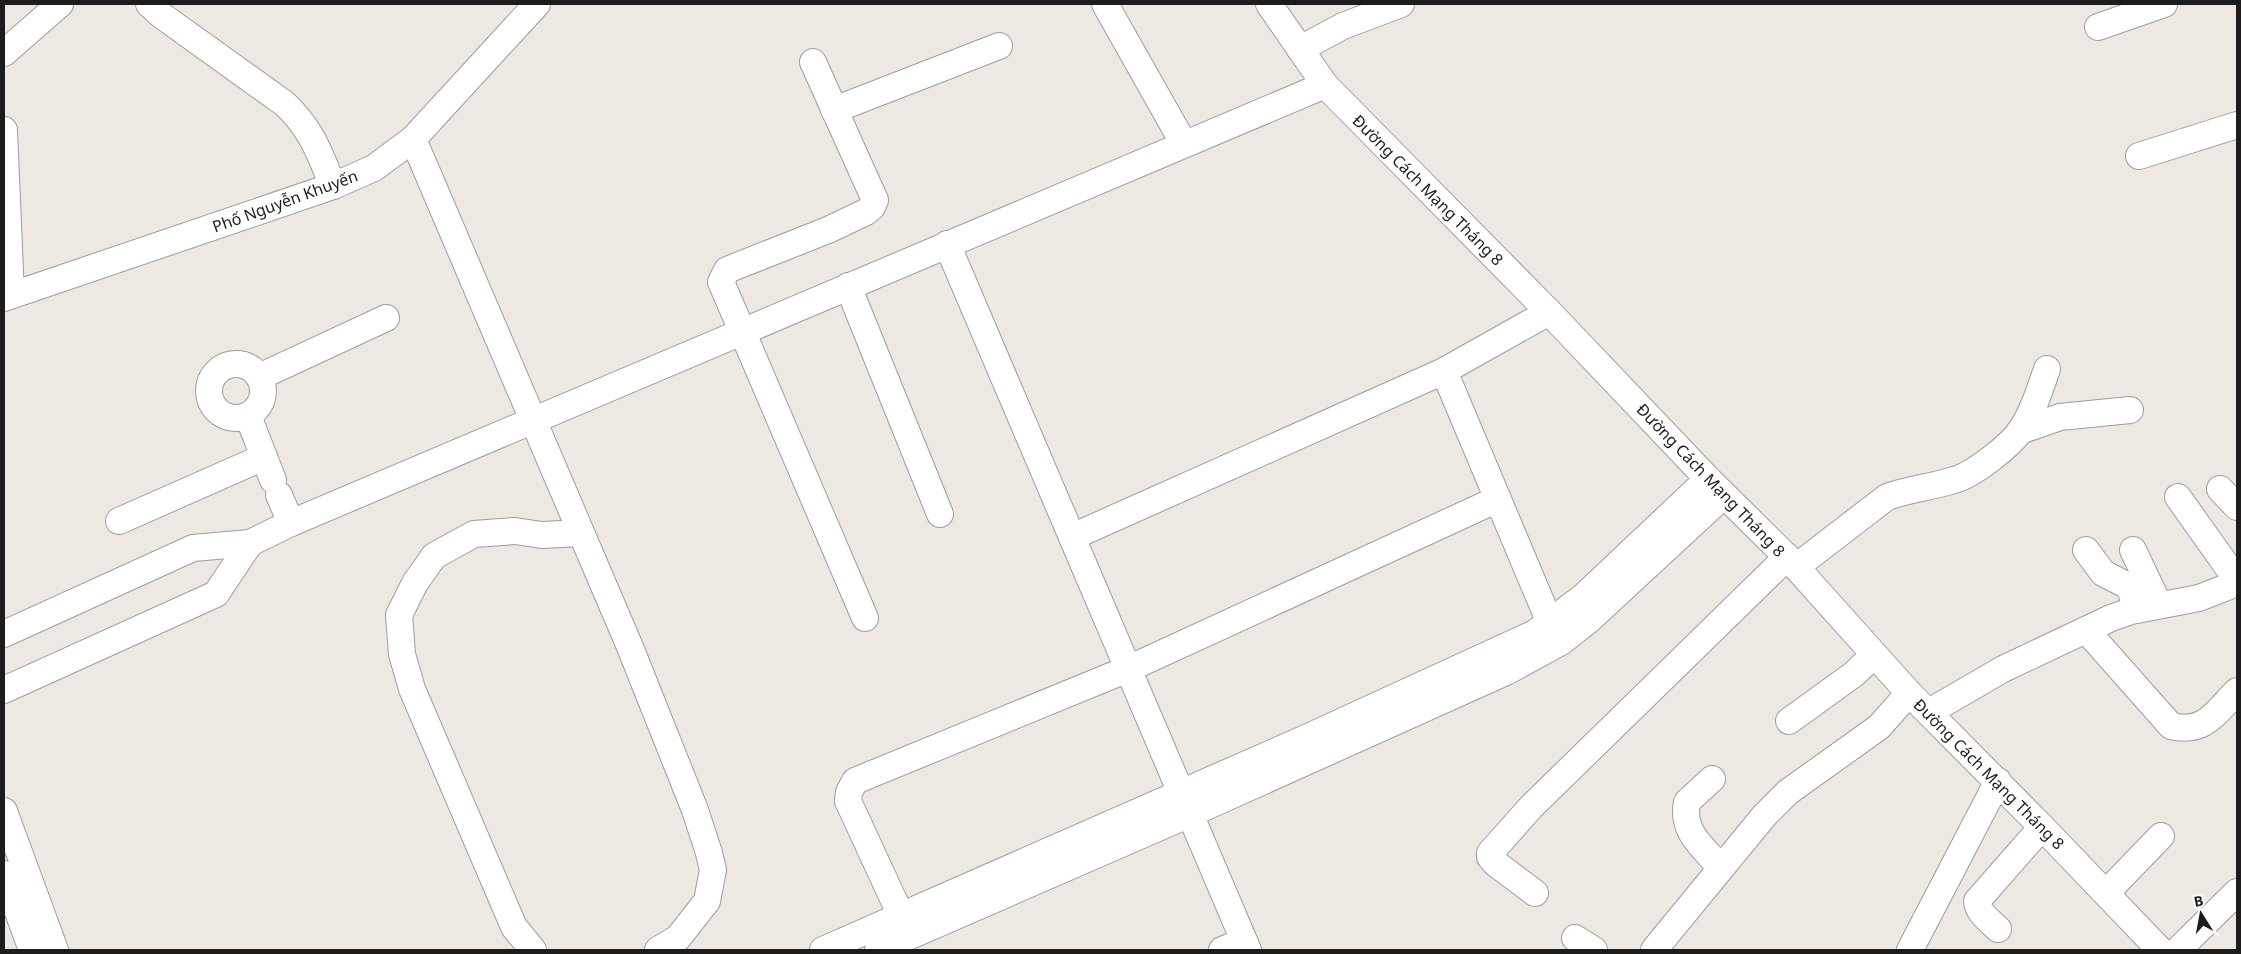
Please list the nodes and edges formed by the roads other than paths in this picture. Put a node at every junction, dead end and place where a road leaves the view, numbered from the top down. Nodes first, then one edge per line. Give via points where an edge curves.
1 (60, 4) edge
2 (149, 4) edge
3 (537, 4) edge
4 (1106, 4) edge
5 (1269, 4) edge
6 (1401, 4) edge
7 (2164, 4) edge
8 (2098, 26) dead end
9 (999, 46) dead end
10 (1300, 49) junction
11 (4, 53) edge
12 (813, 62) dead end
13 (1325, 85) junction
14 (834, 110) junction
15 (2237, 125) edge
16 (4, 130) edge
17 (413, 139) junction
18 (1184, 144) junction
19 (2140, 156) dead end
20 (333, 186) junction
21 (946, 244) junction
22 (848, 286) junction
23 (7, 296) edge
24 (1548, 312) junction
25 (386, 318) dead end
26 (742, 331) junction
27 (2047, 369) dead end
28 (1444, 371) junction
29 (260, 377) junction
30 (2130, 410) dead end
31 (248, 416) junction
32 (534, 420) junction
33 (2020, 431) junction
34 (272, 477) junction
35 (1716, 487) junction
36 (2178, 496) dead end
37 (1498, 499) junction
38 (940, 514) dead end
39 (120, 521) dead end
40 (291, 523) junction
41 (581, 533) junction
42 (1072, 537) junction
43 (250, 543) junction
44 (2086, 550) dead end
45 (2133, 550) dead end
46 (1791, 562) junction
47 (2234, 578) edge
48 (2147, 608) junction
49 (865, 618) dead end
50 (2086, 630) junction
51 (1556, 632) junction
52 (4, 634) edge
53 (1874, 654) junction
54 (1128, 669) junction
55 (4, 690) edge
56 (2237, 691) edge
57 (1909, 693) junction
58 (1929, 712) junction
59 (1789, 721) dead end
60 (1712, 779) dead end
61 (1998, 781) junction
62 (1185, 803) junction
63 (4, 810) edge
64 (2042, 827) junction
65 (2161, 836) dead end
66 (1722, 868) junction
67 (4, 874) edge
68 (2237, 892) edge
69 (1535, 893) dead end
70 (2106, 893) junction
71 (1998, 929) dead end
72 (909, 934) edge
73 (1238, 947) edge
74 (32, 950) edge
75 (55, 950) edge
76 (533, 950) edge
77 (658, 950) edge
78 (823, 950) edge
79 (878, 950) edge
80 (1654, 950) edge
81 (1910, 950) edge
82 (2160, 950) edge
83 (2178, 950) edge

1 - 11 street
2 - 20 street via 285,104 313,138
3 - 17 street, Phố Nguyễn Khuyến
4 - 18 street
5 - 10 street, Đường Cách Mạng Tháng 8
6 - 10 street via 1343,26
7 - 8 street
9 - 14 street
10 - 13 street, Đường Cách Mạng Tháng 8
12 - 14 street
13 - 18 street
13 - 24 street, Đường Cách Mạng Tháng 8
14 - 26 street via 875,200 866,212 828,230 727,270 721,282
15 - 19 street
16 - 23 street
17 - 20 street, Phố Nguyễn Khuyến via 374,168
17 - 32 street
18 - 21 street
20 - 23 street, Phố Nguyễn Khuyến
21 - 22 street
21 - 42 street
22 - 26 street
22 - 38 street
24 - 28 street
24 - 35 street, Đường Cách Mạng Tháng 8
25 - 29 street
26 - 32 street
26 - 49 street
27 - 33 street
28 - 37 street
28 - 42 street
29 - 31 street via 262,399
29 - 31 street via 250,368 238,364 226,366 209,384 208,396 223,416 236,419
30 - 33 street via 2060,417
31 - 34 street
32 - 40 street
32 - 41 street
33 - 46 street via 1968,476 1887,497
34 - 39 street
34 - 40 street
35 - 46 street, Đường Cách Mạng Tháng 8
35 - 51 street via 1583,598
36 - 47 street
37 - 51 street
37 - 54 street
40 - 43 street
41 - 76 street via 542,534 515,530 474,534 434,556 415,583 399,615 402,654 412,689 514,927
41 - 77 street via 695,810 713,870 707,900 678,938
42 - 54 street
43 - 52 street via 193,548
43 - 55 street via 216,594
44 - 48 street via 2103,573 2130,587
45 - 48 street
46 - 53 street, Đường Cách Mạng Tháng 8
46 - 69 street via 1538,800 1490,853 1495,863
47 - 48 street via 2199,598
48 - 50 street
50 - 56 street via 2171,726 2185,729 2202,726
50 - 58 street via 2003,669
51 - 62 street via 1535,633 1310,748
53 - 57 street, Đường Cách Mạng Tháng 8
53 - 59 street via 1854,674
54 - 62 street
54 - 72 street via 855,781 848,801
57 - 58 street, Đường Cách Mạng Tháng 8
57 - 66 street via 1880,727 1788,792
58 - 61 street, Đường Cách Mạng Tháng 8
60 - 66 street via 1687,802 1685,820 1689,831
61 - 64 street, Đường Cách Mạng Tháng 8
61 - 81 street
62 - 72 street
62 - 73 street
63 - 75 street
64 - 70 street, Đường Cách Mạng Tháng 8
64 - 71 street via 1977,901 1983,914
65 - 70 street
66 - 80 street
67 - 74 street
68 - 83 street
70 - 82 street, Đường Cách Mạng Tháng 8
72 - 78 street
72 - 79 street

